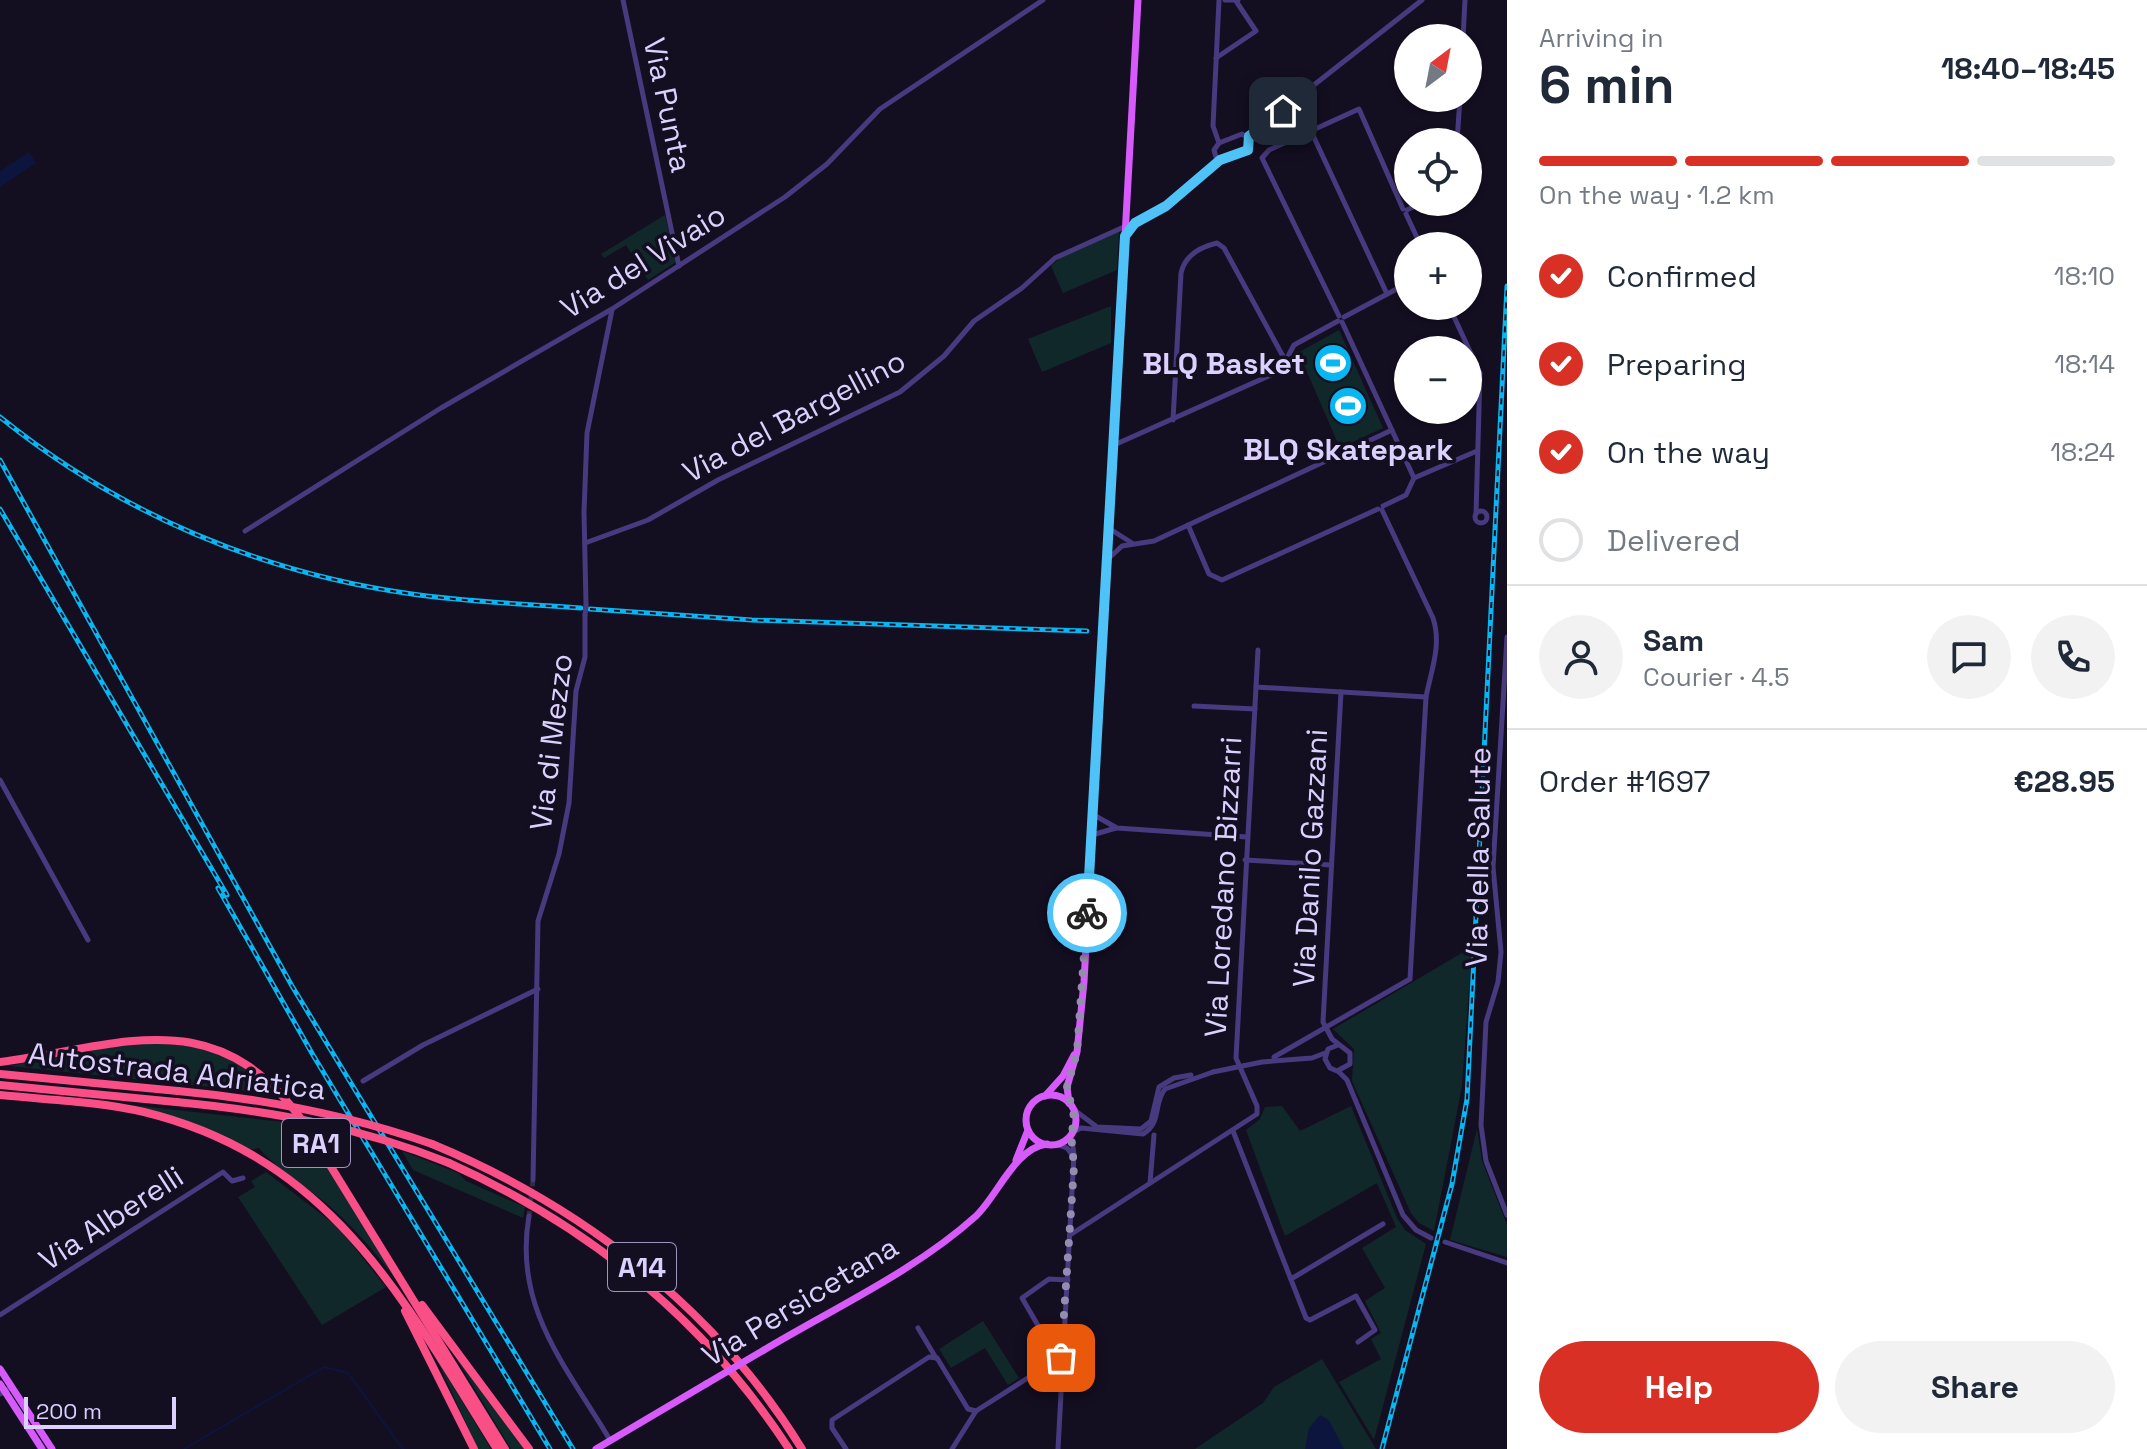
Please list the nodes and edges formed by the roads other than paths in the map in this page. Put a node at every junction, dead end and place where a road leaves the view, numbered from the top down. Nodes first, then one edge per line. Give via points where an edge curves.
1 (623, 0) edge
2 (1043, 0) edge
3 (1138, 0) edge
4 (1222, 0) edge
5 (1237, 0) edge
6 (1422, 0) edge
7 (1465, 0) edge
8 (1464, 24) edge
9 (1216, 58) junction
10 (1311, 131) junction
11 (1249, 136) junction
12 (1219, 143) junction
13 (1248, 150) junction
14 (1262, 158) junction
15 (1220, 160) junction
16 (1394, 187) edge
17 (1127, 207) junction
18 (1146, 217) junction
19 (1126, 226) junction
20 (1125, 236) junction
21 (679, 266) junction
22 (1394, 290) edge
23 (1387, 294) junction
24 (612, 309) junction
25 (1341, 319) junction
26 (1455, 320) edge
27 (1285, 360) junction
28 (1173, 420) junction
29 (1392, 430) junction
30 (1114, 445) junction
31 (1477, 451) junction
32 (1414, 478) junction
33 (1380, 510) junction
34 (1476, 514) dead end
35 (1188, 525) junction
36 (1110, 529) junction
37 (245, 531) dead end
38 (585, 543) junction
39 (1133, 543) junction
40 (1108, 559) junction
41 (1507, 637) edge
42 (1258, 650) dead end
43 (1256, 687) junction
44 (1341, 692) junction
45 (1426, 697) junction
46 (1194, 706) dead end
47 (1255, 709) junction
48 (0, 780) edge
49 (1091, 814) junction
50 (1117, 828) junction
51 (1090, 836) junction
52 (1247, 837) junction
53 (1245, 860) junction
54 (1331, 865) junction
55 (88, 940) dead end
56 (538, 989) junction
57 (1324, 1027) junction
58 (1329, 1036) junction
59 (1079, 1041) junction
60 (1338, 1045) junction
61 (1327, 1051) junction
62 (1274, 1057) dead end
63 (1312, 1058) junction
64 (0, 1059) edge
65 (1350, 1064) junction
66 (1327, 1065) junction
67 (1238, 1067) junction
68 (1337, 1071) junction
69 (1213, 1072) junction
70 (0, 1074) edge
71 (1347, 1080) junction
72 (363, 1081) dead end
73 (0, 1085) edge
74 (1045, 1096) junction
75 (0, 1098) edge
76 (1071, 1106) junction
77 (1028, 1130) junction
78 (1233, 1131) junction
79 (1071, 1133) junction
80 (1154, 1135) dead end
81 (1051, 1144) junction
82 (1074, 1155) junction
83 (1010, 1173) junction
84 (243, 1178) dead end
85 (533, 1180) tunnel mouth
86 (1150, 1184) junction
87 (1507, 1215) edge
88 (529, 1216) tunnel mouth
89 (1383, 1224) dead end
90 (1070, 1235) junction
91 (374, 1236) junction
92 (1431, 1238) dead end
93 (1445, 1242) dead end
94 (374, 1259) junction
95 (1506, 1261) edge
96 (1291, 1279) junction
97 (1068, 1280) junction
98 (0, 1315) edge
99 (918, 1328) dead end
100 (1358, 1342) dead end
101 (933, 1358) junction
102 (1061, 1358) junction
103 (1053, 1361) junction
104 (1045, 1367) junction
105 (0, 1369) edge
106 (1060, 1371) junction
107 (3, 1388) edge
108 (976, 1411) junction
109 (610, 1440) junction
110 (1059, 1448) edge
111 (42, 1449) edge
112 (52, 1449) edge
113 (474, 1449) edge
114 (497, 1449) edge
115 (505, 1449) edge
116 (529, 1449) edge
117 (596, 1449) edge
118 (789, 1449) edge
119 (802, 1449) edge
120 (846, 1449) edge
121 (952, 1449) edge

1 - 21 street, Via Punta
2 - 21 street, Via del Vivaio via 880,109 806,180
3 - 17 main road
4 - 5 street
4 - 9 street
5 - 9 street via 1256,31
6 - 11 street
7 - 8 street
9 - 12 street via 1213,126
10 - 14 street
10 - 16 street via 1359,109
10 - 23 street
11 - 12 street
11 - 13 street
12 - 15 street via 1214,150
13 - 14 street
13 - 15 street
14 - 25 street
15 - 18 street
17 - 18 street
17 - 19 main road
18 - 20 street
19 - 20 main road
19 - 38 street, Via del Bargellino via 1048,263 974,321 932,368 900,392 648,520
20 - 30 main road
21 - 24 street, Via del Vivaio
22 - 23 street
23 - 25 street
24 - 37 street, Via del Vivaio
24 - 38 street, Via di Mezzo via 589,415
25 - 27 street via 1294,345
25 - 29 street
26 - 31 street via 1480,373
27 - 28 street via 1280,371
27 - 28 street via 1224,248 1217,243 1199,250 1186,260 1181,273
28 - 30 street
29 - 32 street
29 - 35 street
30 - 36 main road
31 - 32 street
31 - 34 street
32 - 33 street via 1406,495
33 - 35 street via 1222,580 1209,574
33 - 45 street via 1435,626 1435,663
35 - 39 street via 1154,541
36 - 39 street
36 - 40 main road
38 - 56 street, Via di Mezzo, bridge via 585,657 576,691 569,803 538,921
39 - 40 street via 1117,548
40 - 49 main road
41 - 87 street, Via della Salute via 1493,867 1501,952 1486,1022 1481,1125 1484,1154
42 - 43 street, Via Loredano Bizzarri
43 - 44 street
43 - 47 street, Via Loredano Bizzarri
44 - 45 street
44 - 54 street, Via Danilo Gazzani
45 - 57 street via 1410,979
46 - 47 street, Via Loredano Bizzarri
47 - 52 street, Via Loredano Bizzarri
48 - 55 street
49 - 50 street
49 - 51 main road
50 - 51 street
50 - 52 street
51 - 59 main road
52 - 53 street, Via Loredano Bizzarri
53 - 54 street
53 - 67 street, Via Loredano Bizzarri
54 - 57 street, Via Danilo Gazzani
56 - 72 street
56 - 85 street, Via di Mezzo
57 - 58 street
57 - 62 street
58 - 60 street
58 - 61 street
59 - 74 main road via 1063,1076
59 - 76 main road via 1067,1087
60 - 61 street
60 - 65 street via 1350,1053
61 - 63 street
61 - 66 street
63 - 66 street
63 - 67 street
64 - 91 highway, RA1 via 133,1038 167,1038 213,1049 249,1067 290,1104
65 - 68 street
65 - 71 street
66 - 68 street
67 - 69 street
67 - 78 street via 1258,1110
68 - 71 street
69 - 76 street via 1164,1083 1155,1095 1151,1121 1141,1129 1097,1127
69 - 79 street via 1165,1089 1154,1124 1143,1134 1081,1128
70 - 119 highway, Autostrada Adriatica / A14, bridge via 298,1106 432,1144 547,1200 636,1262 726,1348
71 - 92 street via 1403,1215
73 - 118 highway, Autostrada Adriatica / A14, bridge via 297,1116 449,1163 560,1221 640,1280 722,1359
74 - 76 main road
74 - 77 main road via 1028,1110
75 - 94 highway, RA1 via 146,1113 192,1128 237,1148 311,1197
76 - 79 main road
77 - 81 main road
77 - 83 main road, Via Persicetana
78 - 86 street
78 - 96 street
79 - 81 main road
79 - 82 street
80 - 86 street
81 - 82 street
81 - 83 main road, Via Persicetana via 1027,1152
82 - 90 street
83 - 109 main road, Via Persicetana, bridge via 984,1208 943,1242
84 - 98 street, Via Alberelli via 232,1181 223,1172
86 - 90 street
88 - 109 street via 526,1274 535,1311
89 - 96 street
90 - 97 street
91 - 115 highway, RA1
91 - 116 highway
93 - 95 street
94 - 113 highway
94 - 114 highway, RA1
96 - 100 street via 1308,1319 1358,1297 1375,1330
97 - 102 street
97 - 103 street via 1049,1279 1022,1298 1054,1353
99 - 101 street
101 - 108 street via 968,1409
101 - 120 street via 832,1420
102 - 103 street
102 - 106 street
103 - 104 street
104 - 106 street
104 - 108 street
105 - 107 main road
106 - 110 street
107 - 111 main road
107 - 112 main road
108 - 121 street
109 - 117 main road, Via Persicetana

